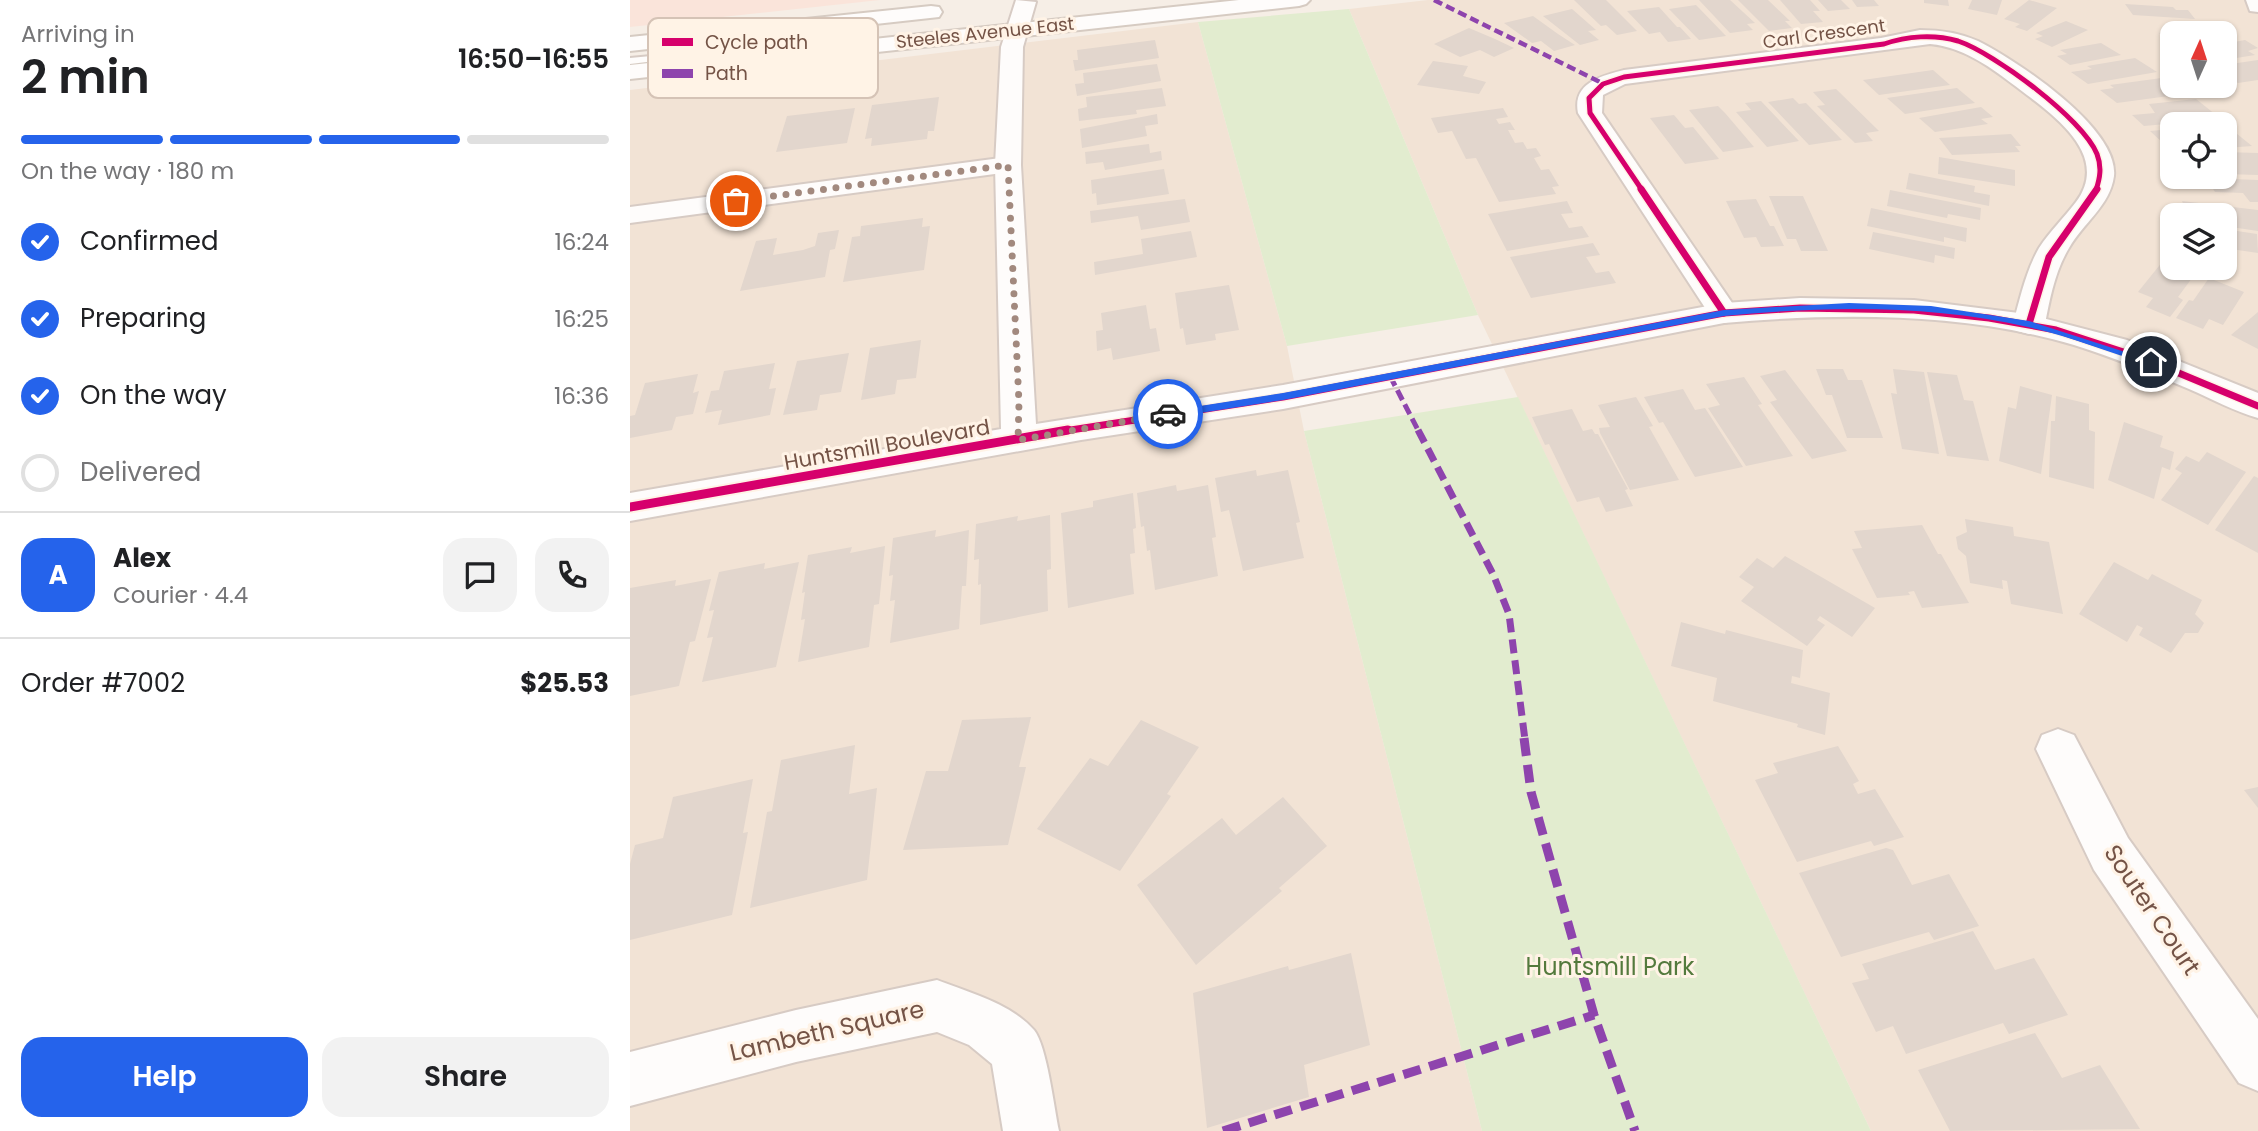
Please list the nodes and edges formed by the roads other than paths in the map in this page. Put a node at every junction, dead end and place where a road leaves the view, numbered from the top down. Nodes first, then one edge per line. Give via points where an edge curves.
1 (1029, 0) edge
2 (1299, 0) edge
3 (2257, 0) edge
4 (1000, 5) dead end
5 (2258, 6) edge
6 (948, 10) dead end
7 (873, 18) edge
8 (1017, 29) junction
9 (648, 42) edge
10 (630, 44) edge
11 (878, 44) edge
12 (648, 59) edge
13 (630, 61) edge
14 (648, 70) edge
15 (630, 72) edge
16 (1008, 165) junction
17 (630, 215) edge
18 (1724, 313) junction
19 (2029, 324) junction
20 (2258, 406) edge
21 (1018, 440) junction
22 (630, 507) edge
23 (2058, 748) dead end
24 (2258, 1065) edge
25 (630, 1079) edge
26 (1031, 1131) edge

1 - 4 street, Steeles Avenue East
1 - 8 street
2 - 8 street, Steeles Avenue East
3 - 5 street
6 - 7 street, Steeles Avenue East
8 - 11 street, Steeles Avenue East
8 - 16 street via 1012,47
9 - 10 street, Steeles Avenue East
12 - 13 lane
14 - 15 street, Steeles Avenue East
16 - 17 street
16 - 21 street
18 - 19 street, Huntsmill Boulevard via 1863,306 1931,309
18 - 19 street, Carl Crescent via 1590,113 1589,94 1602,83 1624,77 1930,37 1958,41 1986,53 2074,122 2099,156 2100,177 2090,205 2054,248
18 - 21 street, Huntsmill Boulevard via 1283,397
19 - 20 street, Huntsmill Boulevard via 2126,352
21 - 22 street, Huntsmill Boulevard
23 - 24 street, Souter Court via 2111,854
25 - 26 street, Lambeth Square via 937,1006 987,1027 1016,1050

